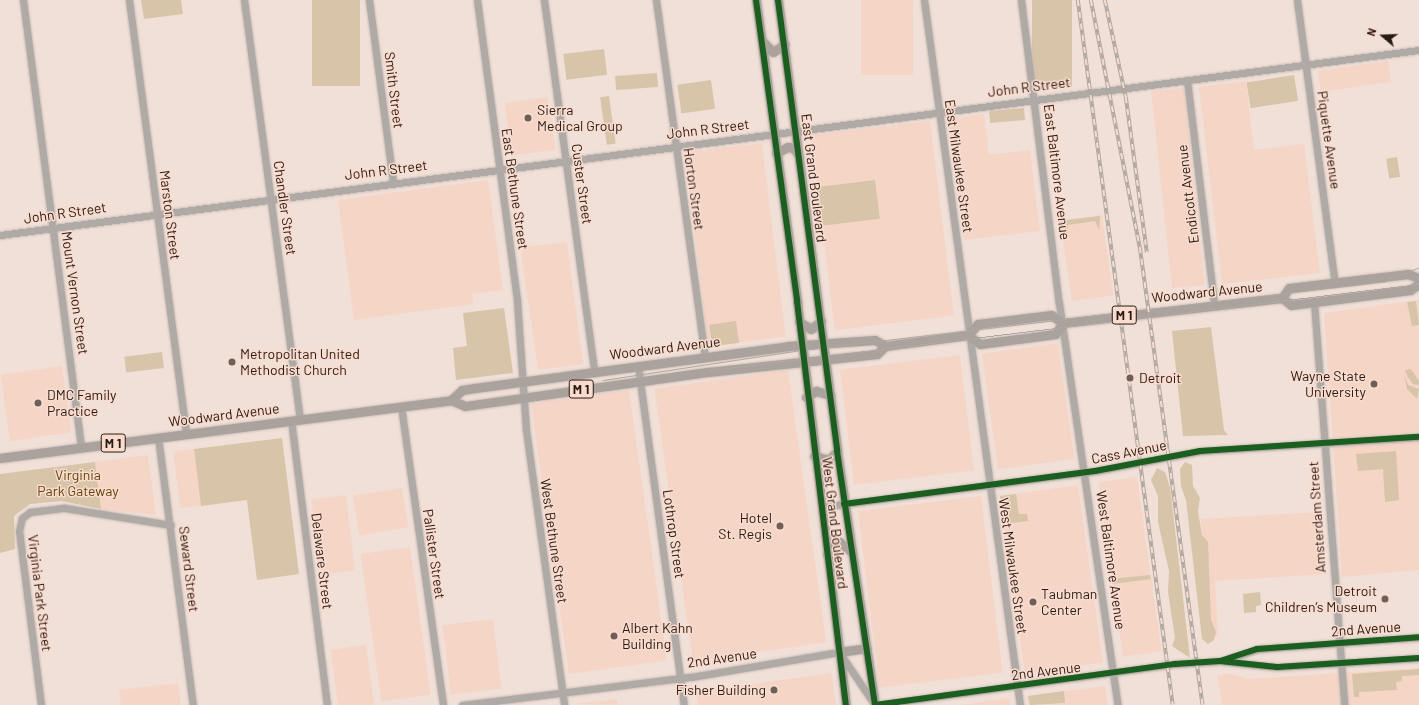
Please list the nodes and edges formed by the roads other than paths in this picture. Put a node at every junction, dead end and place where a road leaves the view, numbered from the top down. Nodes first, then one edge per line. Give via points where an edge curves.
1 (23, 0) edge
2 (129, 0) edge
3 (244, 0) edge
4 (369, 0) edge
5 (477, 0) edge
6 (544, 0) edge
7 (656, 0) edge
8 (756, 0) edge
9 (778, 0) edge
10 (924, 0) edge
11 (1021, 0) edge
12 (1297, 0) edge
13 (761, 39) junction
14 (785, 44) junction
15 (1419, 50) edge
16 (1306, 64) junction
17 (1187, 80) junction
18 (1034, 100) junction
19 (938, 112) junction
20 (796, 130) junction
21 (774, 133) junction
22 (675, 146) junction
23 (776, 153) junction
24 (800, 157) junction
25 (566, 160) junction
26 (500, 169) junction
27 (393, 182) junction
28 (270, 199) junction
29 (157, 214) junction
30 (52, 227) junction
31 (0, 234) edge
32 (1419, 278) edge
33 (1335, 283) junction
34 (1419, 284) edge
35 (1282, 298) junction
36 (1314, 302) junction
37 (1214, 304) junction
38 (820, 321) junction
39 (799, 322) junction
40 (1063, 323) junction
41 (968, 335) junction
42 (823, 342) junction
43 (800, 344) junction
44 (885, 346) junction
45 (705, 358) junction
46 (826, 359) junction
47 (802, 361) junction
48 (638, 366) junction
49 (594, 371) junction
50 (522, 381) junction
51 (640, 381) junction
52 (830, 395) junction
53 (522, 397) junction
54 (806, 397) junction
55 (451, 400) junction
56 (401, 406) junction
57 (295, 420) junction
58 (186, 434) junction
59 (158, 437) junction
60 (1419, 437) edge
61 (1325, 443) junction
62 (81, 447) junction
63 (837, 452) junction
64 (814, 456) junction
65 (0, 458) edge
66 (1086, 472) junction
67 (989, 485) junction
68 (844, 504) junction
69 (821, 507) junction
70 (171, 525) junction
71 (852, 552) junction
72 (827, 557) junction
73 (1419, 637) edge
74 (1340, 644) junction
75 (867, 648) junction
76 (839, 652) junction
77 (1419, 658) edge
78 (1220, 661) junction
79 (1341, 664) junction
80 (1114, 674) junction
81 (680, 677) junction
82 (1017, 686) junction
83 (562, 693) junction
84 (41, 705) edge
85 (193, 705) edge
86 (327, 705) edge
87 (443, 705) edge
88 (462, 705) edge
89 (564, 705) edge
90 (684, 705) edge
91 (846, 705) edge
92 (875, 705) edge
93 (1020, 705) edge
94 (1118, 705) edge
95 (1344, 705) edge

1 - 30 street, Mount Vernon Street
2 - 29 street, Marston Street
3 - 28 street, Chandler Street
4 - 27 street, Smith Street
5 - 26 street, East Bethune Street
6 - 25 street, Custer Street
7 - 22 street, Horton Street
8 - 13 main road
9 - 14 main road, East Grand Boulevard
10 - 19 street, East Milwaukee Street
11 - 18 street, East Baltimore Avenue
12 - 16 street, Piquette Avenue
13 - 14 main road via 764,47 773,52
13 - 21 main road
14 - 20 main road, East Grand Boulevard
15 - 16 street, John R Street
16 - 17 street, John R Street
16 - 33 street, Piquette Avenue
17 - 18 street, John R Street
17 - 37 street, Endicott Avenue
18 - 19 street, John R Street
18 - 40 street, East Baltimore Avenue
19 - 20 street, John R Street
19 - 41 street, East Milwaukee Street
20 - 21 street, John R Street
20 - 24 main road, East Grand Boulevard
21 - 22 street, John R Street
21 - 23 main road
22 - 25 street, John R Street
22 - 45 street, Horton Street
23 - 24 main road via 788,147 794,148
23 - 39 main road
24 - 38 main road, East Grand Boulevard
25 - 26 street, John R Street
25 - 49 street, Custer Street
26 - 27 street, John R Street
26 - 50 street, East Bethune Street via 517,301
27 - 28 street, John R Street
28 - 29 street, John R Street
28 - 57 street, Chandler Street
29 - 30 street, John R Street
29 - 58 street, Marston Street
30 - 31 street, John R Street
30 - 62 street, Mount Vernon Street
32 - 33 main road, Woodward Avenue via 1408,274
33 - 35 main road, Woodward Avenue via 1289,288
34 - 36 main road, Woodward Avenue / M 1 via 1410,290
35 - 36 main road, Woodward Avenue / M 1 via 1291,305
35 - 37 main road, Woodward Avenue / M 1
36 - 61 street, Amsterdam Street
37 - 40 main road, Woodward Avenue / M 1
38 - 39 main road via 811,329
38 - 42 main road, East Grand Boulevard
39 - 43 main road
40 - 41 main road, Woodward Avenue / M 1 via 1051,315 978,324
40 - 41 main road via 1055,334 980,344
40 - 66 street, West Baltimore Avenue
41 - 44 main road, Woodward Avenue / M 1
41 - 67 street, West Milwaukee Street
42 - 43 main road, Woodward Avenue / M 1
42 - 44 main road, Woodward Avenue / M 1 via 875,340
42 - 46 main road, East Grand Boulevard
43 - 45 main road, Woodward Avenue / M 1
43 - 47 main road, West Grand Boulevard
44 - 46 main road, Woodward Avenue / M 1 via 877,354
45 - 48 main road, Woodward Avenue / M 1
46 - 47 main road, Woodward Avenue / M 1
46 - 52 main road, West Grand Boulevard
47 - 51 main road, Woodward Avenue / M 1
47 - 54 main road, West Grand Boulevard
48 - 49 main road, Woodward Avenue / M 1
48 - 51 street, Lothrop Street
49 - 50 main road, Woodward Avenue / M 1
50 - 53 street, West Bethune Street
50 - 55 main road, Woodward Avenue / M 1 via 462,390
51 - 53 main road, Woodward Avenue / M 1
51 - 81 street, Lothrop Street
52 - 54 main road via 816,391
52 - 63 main road, West Grand Boulevard
53 - 55 main road, Woodward Avenue / M 1 via 465,406
53 - 83 street, West Bethune Street
54 - 64 main road, West Grand Boulevard
55 - 56 main road, Woodward Avenue / M 1
56 - 57 main road, Woodward Avenue / M 1
56 - 87 street, Pallister Street
57 - 58 main road, Woodward Avenue / M 1
57 - 86 street, Delaware Street
58 - 59 main road, Woodward Avenue / M 1
59 - 62 main road, Woodward Avenue / M 1
59 - 70 street, Seward Street
60 - 61 street, Cass Avenue
61 - 66 street, Cass Avenue via 1200,451
61 - 74 street, Amsterdam Street
62 - 65 main road, Woodward Avenue / M 1
63 - 64 main road via 829,460
63 - 68 main road, West Grand Boulevard
64 - 69 main road, West Grand Boulevard
66 - 67 street, Cass Avenue
66 - 80 street, West Baltimore Avenue
67 - 68 street, Cass Avenue
67 - 82 street, West Milwaukee Street
68 - 69 street, Cass Avenue
68 - 71 main road, West Grand Boulevard
69 - 72 main road, West Grand Boulevard
70 - 84 street, Virginia Park Street via 65,508 30,512 22,518 19,531
70 - 85 street, Seward Street
71 - 72 main road via 843,543 835,543
71 - 75 main road, West Grand Boulevard
72 - 76 main road, West Grand Boulevard
73 - 74 street, 2nd Avenue
74 - 78 street, 2nd Avenue via 1257,649
74 - 79 street, Amsterdam Street
75 - 76 main road
75 - 92 main road, West Grand Boulevard
76 - 81 street, 2nd Avenue
76 - 91 main road, West Grand Boulevard
76 - 92 street
77 - 79 street, 2nd Avenue
78 - 79 street, 2nd Avenue via 1256,667
78 - 80 street, 2nd Avenue via 1158,666
79 - 95 street, Amsterdam Street
80 - 82 street, 2nd Avenue
80 - 94 street, West Baltimore Avenue
81 - 83 street, 2nd Avenue
81 - 90 street, Lothrop Street
82 - 92 street, 2nd Avenue
82 - 93 street, West Milwaukee Street
83 - 88 street, 2nd Avenue
83 - 89 street, West Bethune Street

